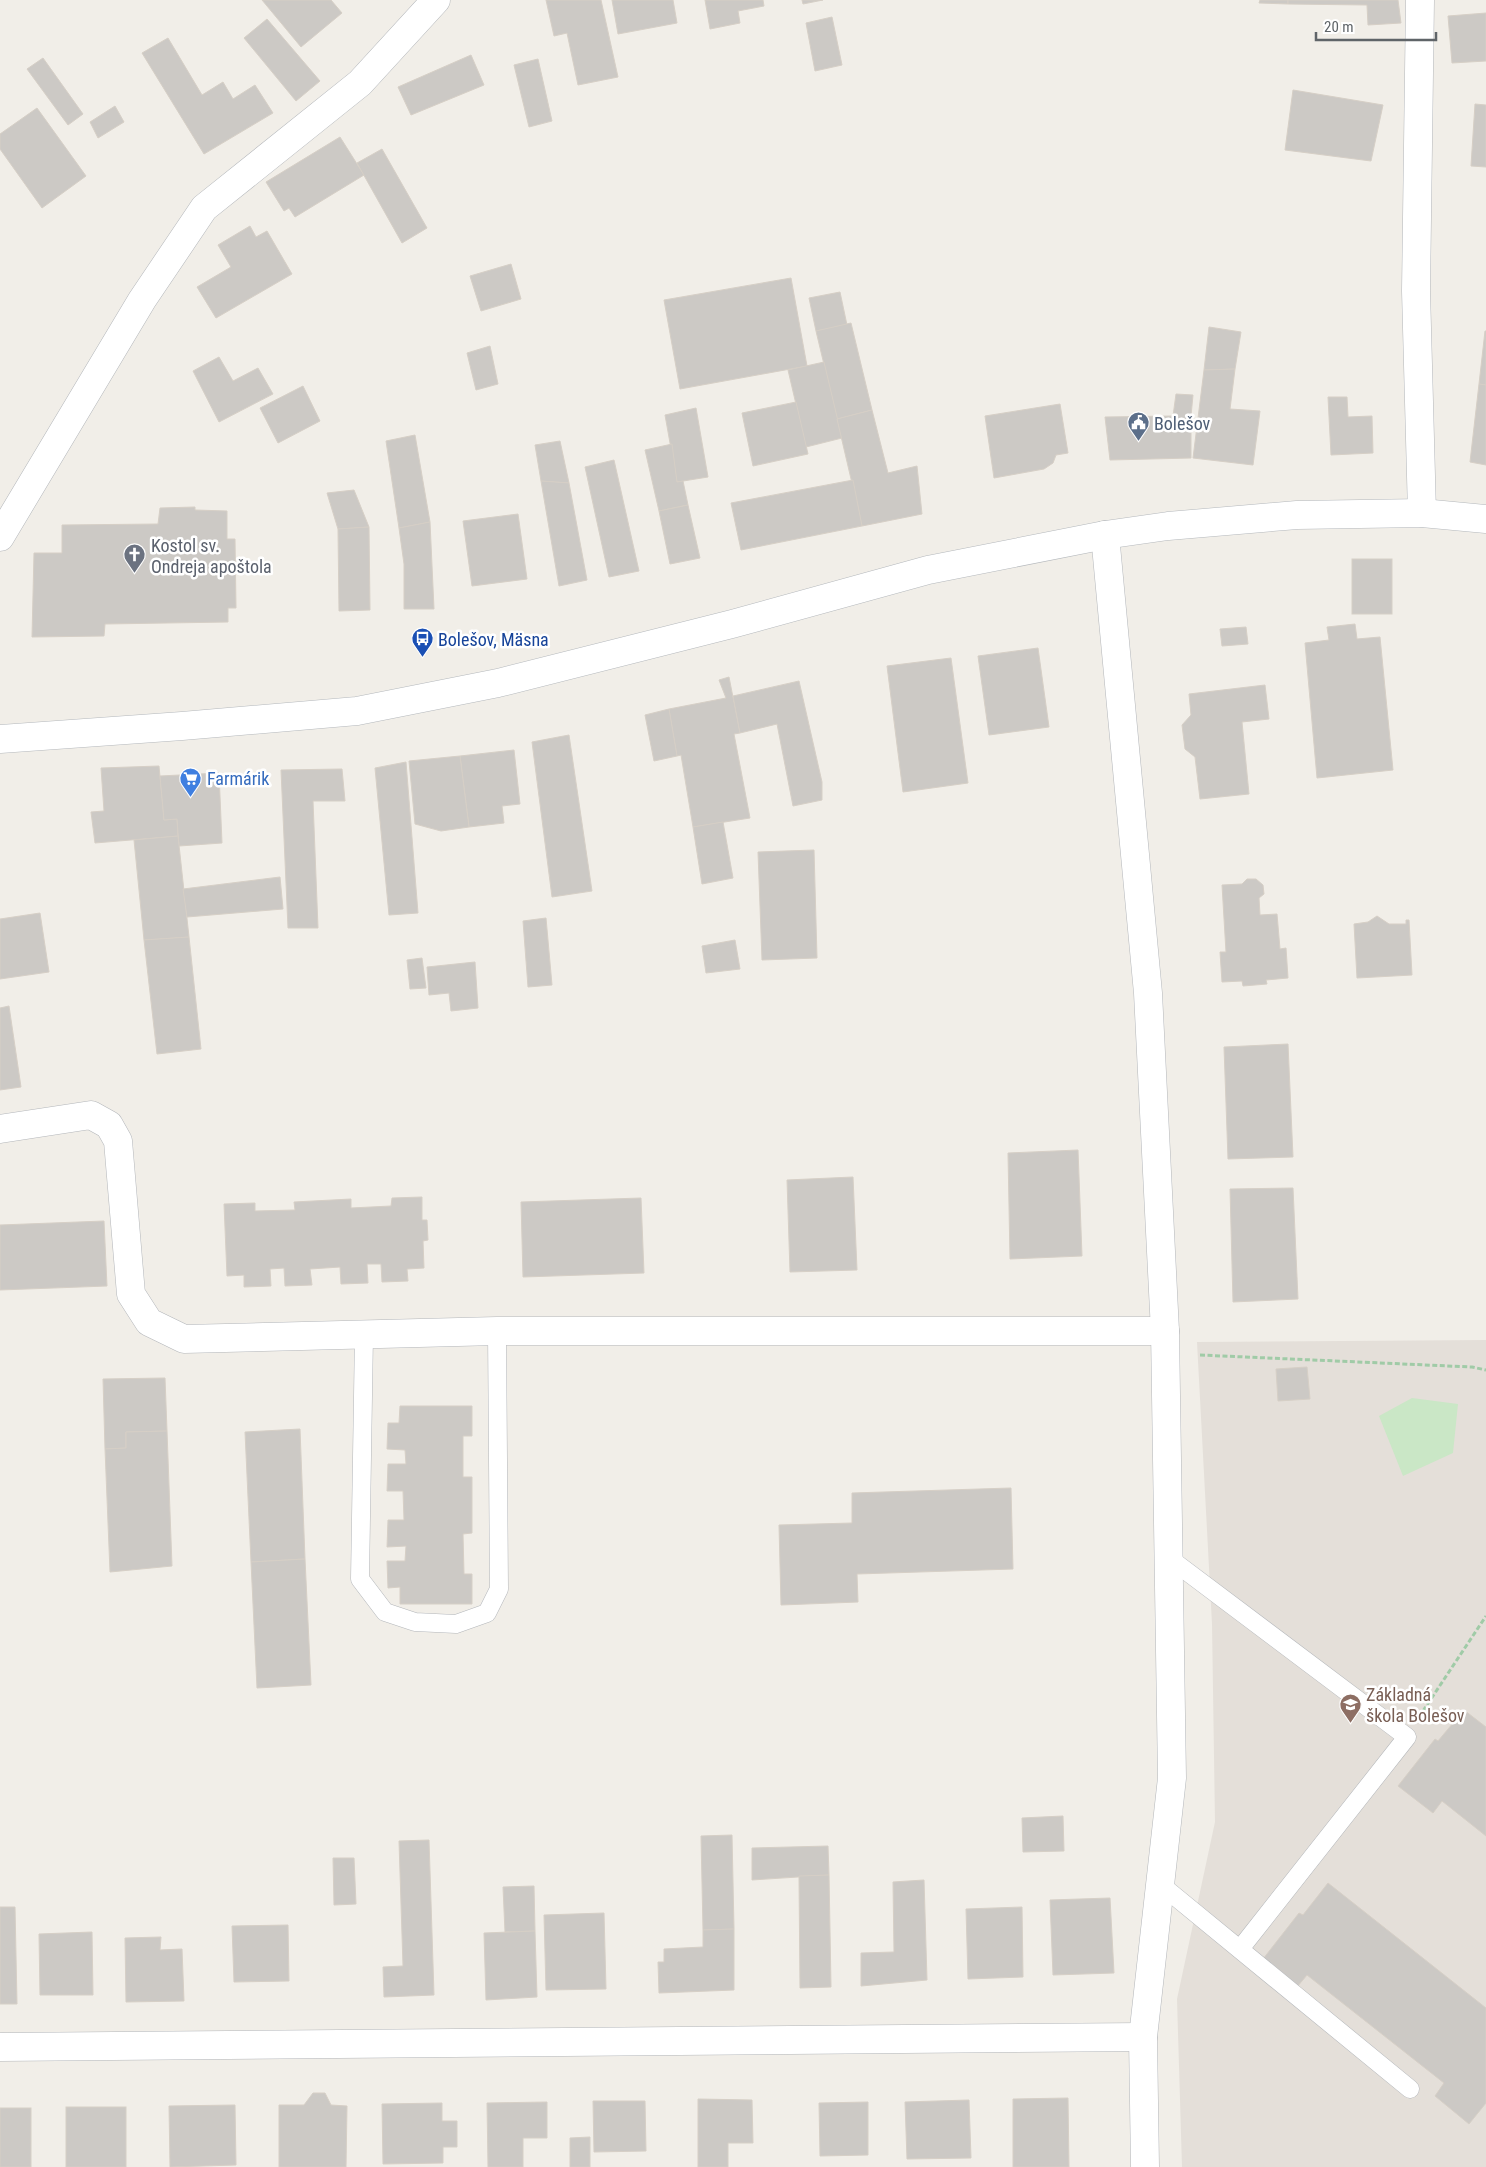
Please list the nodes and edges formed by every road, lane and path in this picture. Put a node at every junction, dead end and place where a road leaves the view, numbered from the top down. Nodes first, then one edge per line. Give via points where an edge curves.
1 (436, 0) edge
2 (1420, 0) edge
3 (1422, 513) junction
4 (1486, 519) edge
5 (1104, 535) junction
6 (0, 538) edge
7 (0, 739) edge
8 (0, 1129) edge
9 (497, 1331) junction
10 (1165, 1331) junction
11 (364, 1335) junction
12 (1194, 1355) dead end
13 (1486, 1370) edge
14 (1169, 1558) junction
15 (1486, 1616) edge
16 (1407, 1737) junction
17 (1160, 1884) junction
18 (1240, 1949) junction
19 (1143, 2036) junction
20 (0, 2047) edge
21 (1410, 2089) dead end
22 (1145, 2167) edge

1 - 6 street via 360,84 204,208 142,300
2 - 3 street via 1416,292
3 - 4 street
3 - 5 street via 1297,515
5 - 7 street via 928,570 498,683 358,711
5 - 10 street via 1148,993
8 - 11 street via 91,1115 109,1124 118,1141 131,1294 150,1322 184,1339
9 - 10 street
9 - 11 street
9 - 11 lane via 499,1589 487,1613 456,1624 415,1622 385,1612 360,1579
10 - 14 street
12 - 13 path
14 - 16 lane
14 - 17 street via 1172,1778
15 - 16 path
16 - 18 lane
17 - 18 lane
17 - 19 street
18 - 21 lane
19 - 20 street
19 - 22 street

